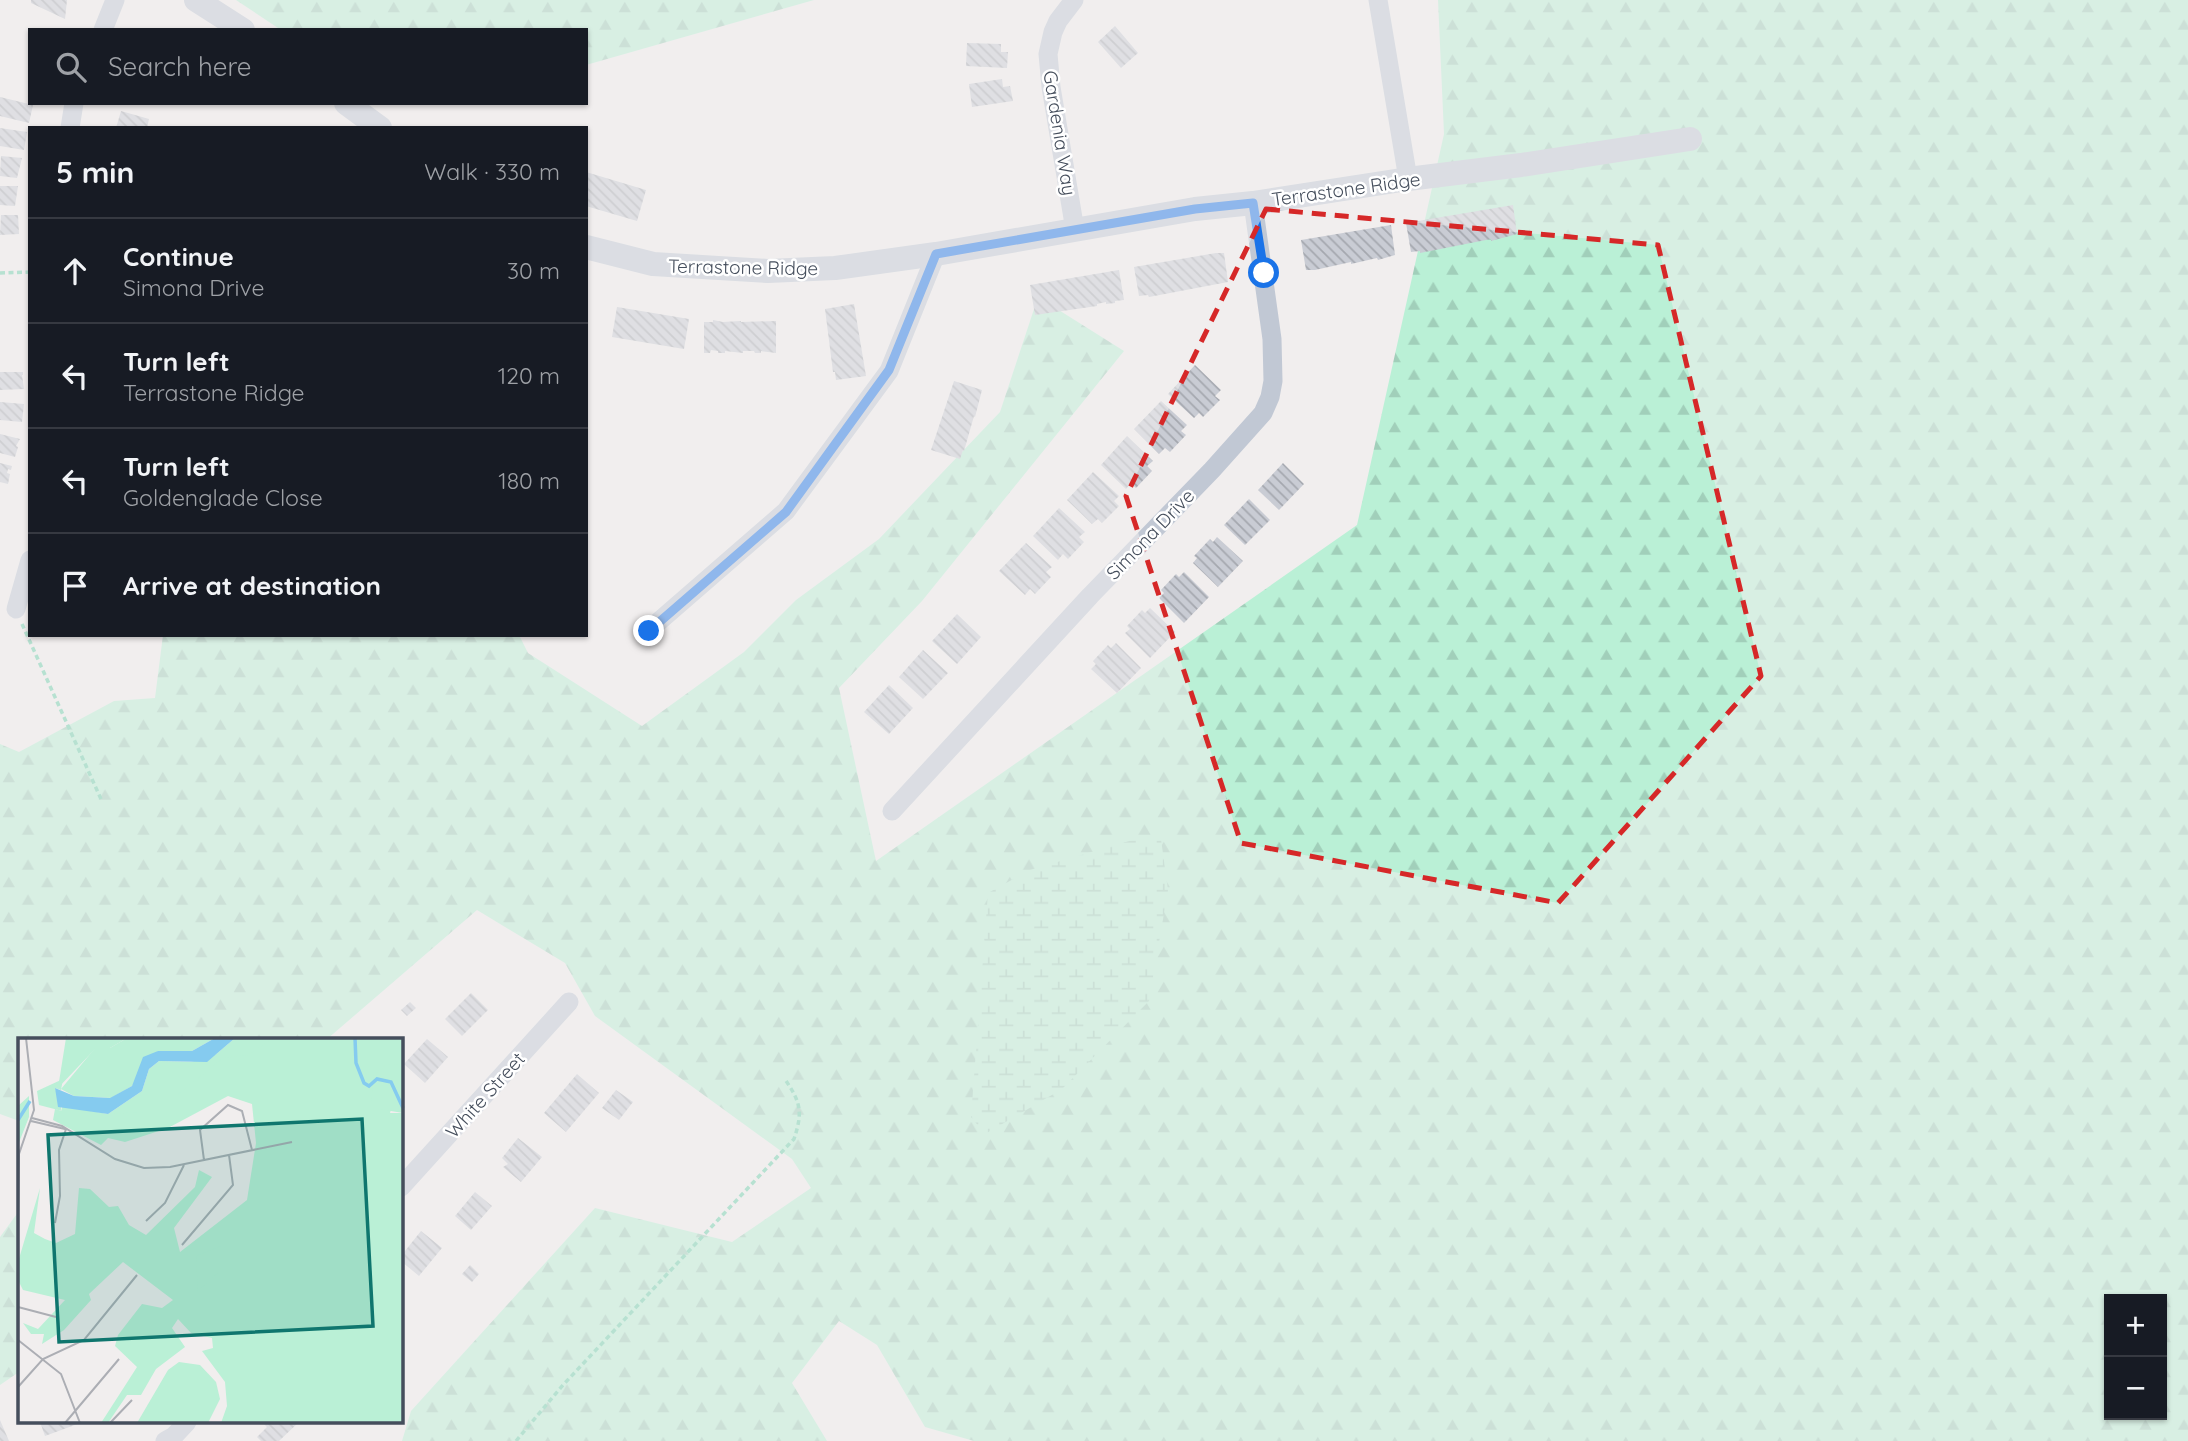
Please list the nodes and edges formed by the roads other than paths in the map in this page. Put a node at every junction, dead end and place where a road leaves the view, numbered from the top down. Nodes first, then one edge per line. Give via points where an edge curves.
1 (115, 0) edge
2 (196, 0) edge
3 (1074, 0) edge
4 (1378, 0) edge
5 (104, 28) edge
6 (240, 28) edge
7 (74, 105) edge
8 (349, 105) edge
9 (70, 126) edge
10 (377, 126) edge
11 (1690, 139) dead end
12 (1408, 179) junction
13 (1253, 203) junction
14 (1075, 230) junction
15 (588, 248) edge
16 (936, 254) junction
17 (28, 567) edge
18 (16, 610) road end
19 (649, 631) dead end
20 (891, 811) dead end
21 (569, 1002) dead end
22 (402, 1186) edge
23 (185, 1424) edge
24 (165, 1441) edge

1 - 5 street
2 - 6 street
3 - 14 street, Gardenia Way via 1058,21 1048,54
4 - 12 street
7 - 9 street
8 - 10 street
11 - 12 street, Terrastone Ridge
12 - 13 street, Terrastone Ridge
13 - 14 street, Terrastone Ridge
13 - 20 street, Simona Drive via 1272,339 1273,381 1264,413
14 - 16 street, Terrastone Ridge
15 - 16 street, Terrastone Ridge via 653,264 768,271 835,268
16 - 19 street via 889,370 786,512
17 - 18 street
21 - 22 street, White Street
23 - 24 street

